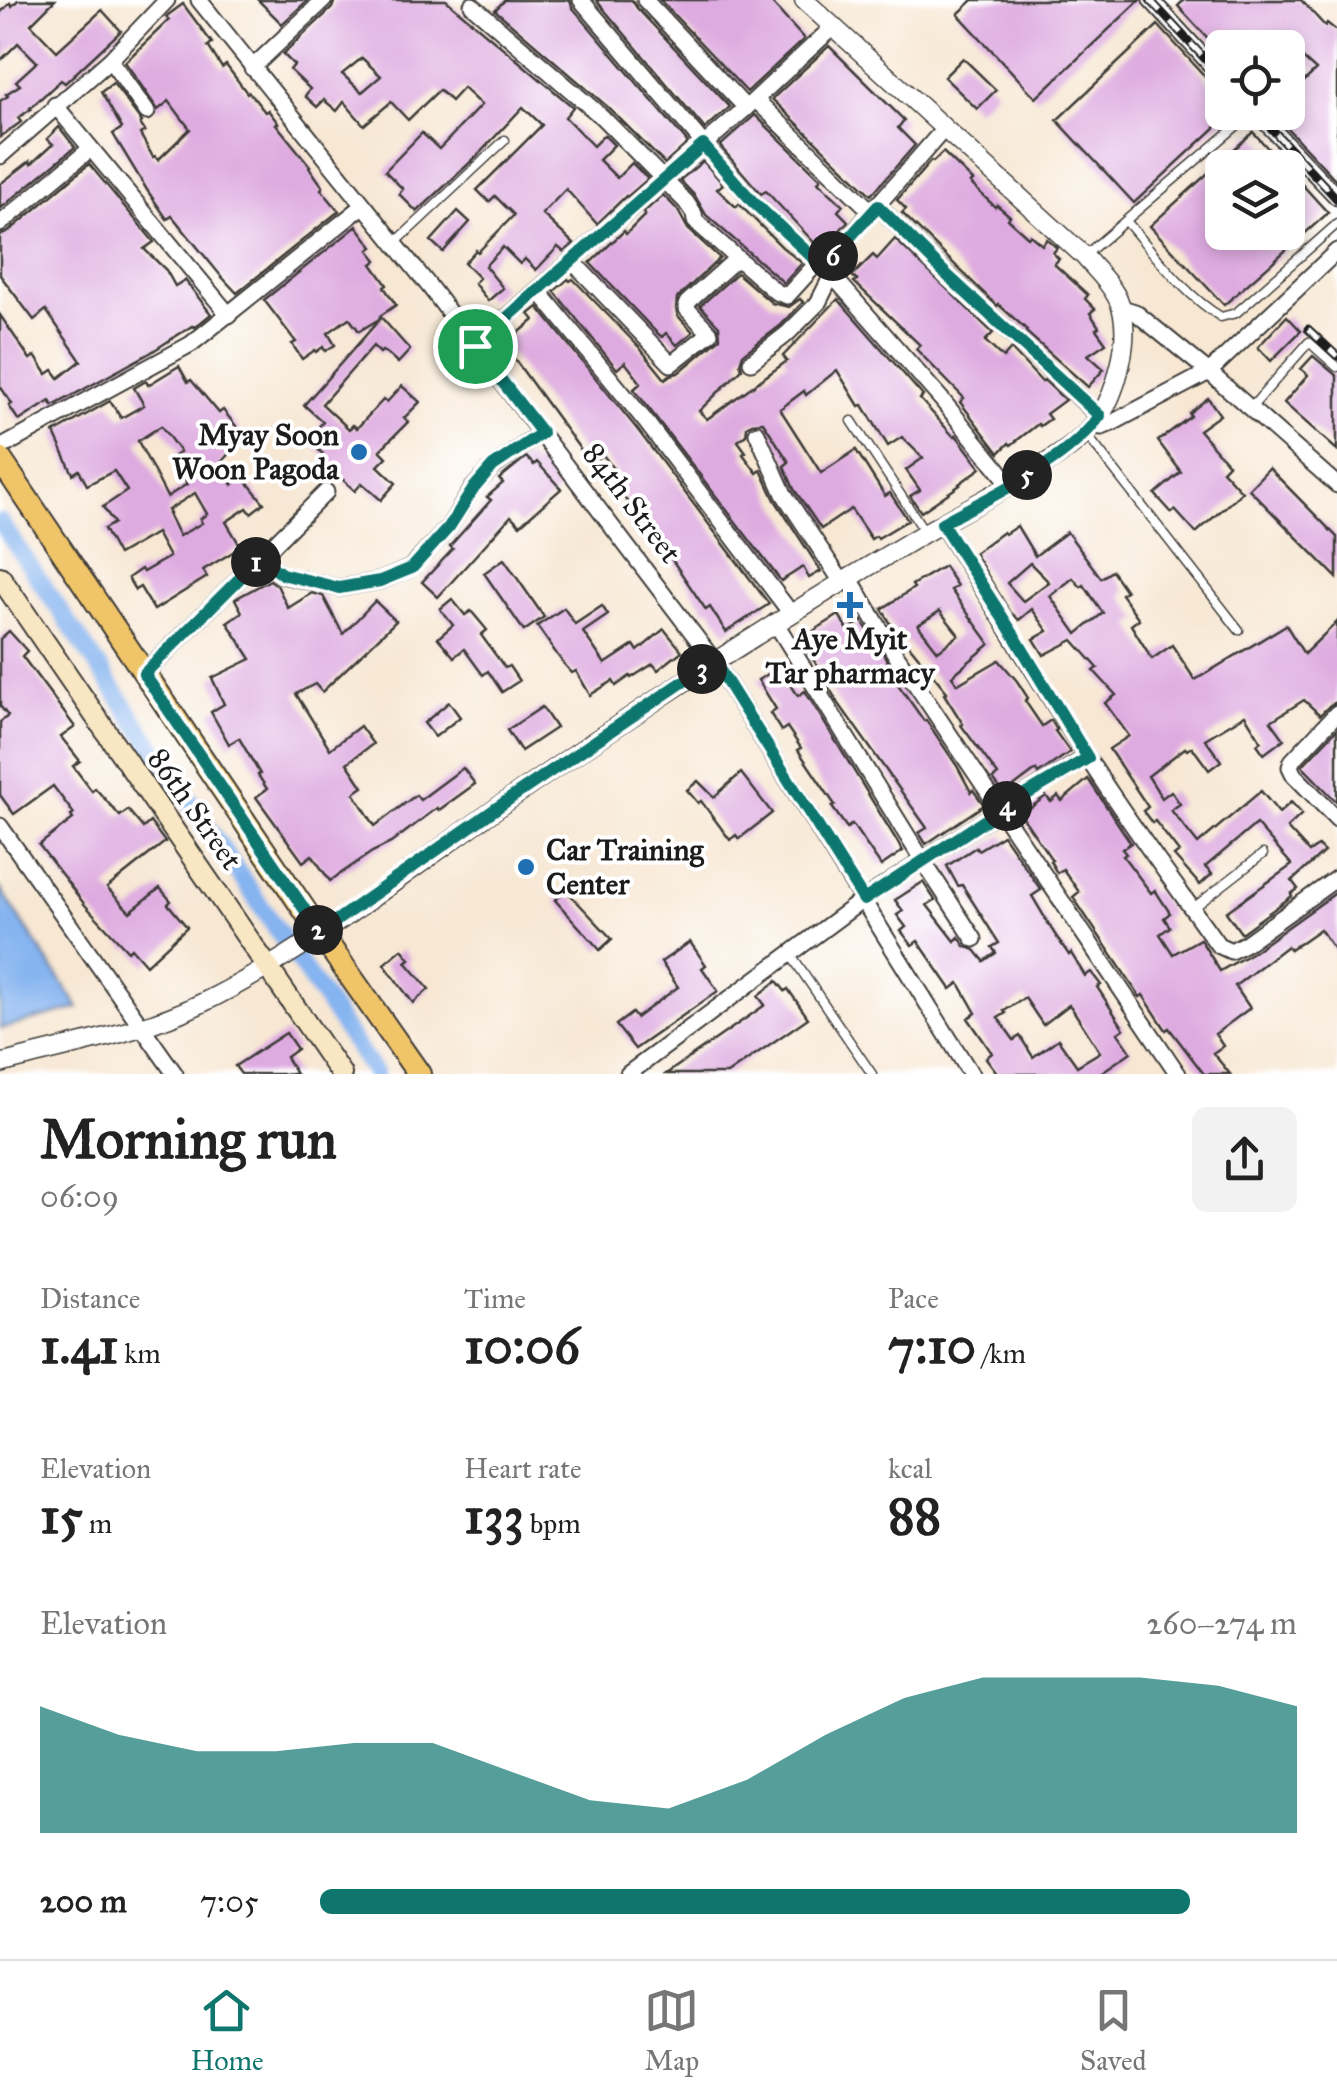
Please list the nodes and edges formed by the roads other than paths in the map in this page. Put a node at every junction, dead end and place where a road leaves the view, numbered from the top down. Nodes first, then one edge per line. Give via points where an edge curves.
1 (167, 0) edge
2 (199, 0) edge
3 (324, 0) edge
4 (581, 0) edge
5 (645, 0) edge
6 (804, 0) edge
7 (1151, 0) edge
8 (471, 2) edge
9 (832, 26) junction
10 (1205, 59) edge
11 (110, 60) junction
12 (252, 68) junction
13 (751, 104) junction
14 (55, 106) junction
15 (147, 112) dead end
16 (944, 129) junction
17 (1233, 130) edge
18 (1272, 130) edge
19 (505, 140) dead end
20 (703, 145) junction
21 (90, 149) junction
22 (0, 156) edge
23 (662, 179) junction
24 (1337, 196) edge
25 (363, 206) junction
26 (875, 209) junction
27 (1126, 221) junction
28 (0, 224) edge
29 (1337, 224) edge
30 (394, 244) junction
31 (1337, 251) edge
32 (1084, 256) junction
33 (736, 259) junction
34 (572, 261) junction
35 (824, 268) junction
36 (538, 290) junction
37 (1122, 308) junction
38 (229, 315) junction
39 (475, 346) junction
40 (751, 362) dead end
41 (1337, 367) edge
42 (1209, 372) junction
43 (1250, 409) junction
44 (852, 421) dead end
45 (1093, 426) junction
46 (542, 433) junction
47 (757, 433) dead end
48 (0, 448) edge
49 (0, 458) edge
50 (1011, 484) junction
51 (1337, 486) edge
52 (326, 492) dead end
53 (933, 528) junction
54 (260, 558) junction
55 (0, 577) edge
56 (846, 579) junction
57 (783, 617) junction
58 (1240, 630) dead end
59 (714, 661) junction
60 (144, 674) junction
61 (1337, 713) edge
62 (1088, 758) junction
63 (1002, 809) junction
64 (1337, 818) edge
65 (0, 826) edge
66 (1263, 854) dead end
67 (922, 861) junction
68 (1337, 878) edge
69 (864, 900) junction
70 (1192, 909) junction
71 (318, 934) junction
72 (974, 939) dead end
73 (790, 954) junction
74 (268, 966) junction
75 (142, 1026) junction
76 (0, 1064) edge
77 (175, 1074) edge
78 (341, 1074) edge
79 (419, 1074) edge
80 (628, 1074) edge
81 (872, 1074) edge
82 (972, 1074) edge
83 (1178, 1074) edge

1 - 11 street
2 - 12 street, 84th Street
3 - 12 street
4 - 20 street
5 - 13 street
6 - 9 street
7 - 10 street
8 - 23 street
9 - 13 street
9 - 16 street
11 - 14 street
11 - 15 street
12 - 25 street, 84th Street
13 - 20 street
13 - 26 street
14 - 21 street
14 - 22 street
16 - 26 street
16 - 32 street
17 - 27 lane
18 - 24 street
19 - 30 lane
20 - 23 street
20 - 35 street
21 - 28 street
21 - 38 street
23 - 33 street
23 - 34 street
25 - 30 street, 84th Street
25 - 38 street
26 - 35 street
26 - 45 street
27 - 29 lane via 1221,317 1236,313
27 - 32 lane
30 - 39 street, 84th Street
31 - 42 street
32 - 37 street
33 - 34 street via 687,303 710,334 670,364
33 - 35 street via 787,296
34 - 36 street
35 - 40 street via 818,303
35 - 50 street
36 - 39 street
36 - 57 street via 646,422
37 - 42 street
37 - 45 street via 1120,372
38 - 48 street via 191,344
39 - 46 street, 84th Street
41 - 43 lane via 1308,342
42 - 43 street
42 - 45 street via 1112,423
43 - 51 street
44 - 53 lane
45 - 50 street
45 - 58 lane
46 - 54 street via 493,466 412,568 339,588 282,574
46 - 59 street, 84th Street
47 - 56 street via 784,494
49 - 60 main road
50 - 53 street
52 - 54 street
53 - 56 street
53 - 62 street via 1015,637
54 - 60 street
55 - 74 main road, 86th Street
56 - 57 street
56 - 63 street
57 - 59 street
57 - 67 street
59 - 69 street, 84th Street
59 - 71 street
60 - 71 main road
61 - 64 street via 1290,767
62 - 63 street
62 - 70 street
63 - 67 street
63 - 83 street
65 - 75 street
66 - 70 lane
67 - 69 street
67 - 72 street
68 - 70 street via 1230,950 1218,945
69 - 73 street
69 - 82 street, 84th Street
71 - 74 street
71 - 79 main road
73 - 80 street
73 - 81 lane
74 - 75 street via 200,1004
74 - 78 main road, 86th Street
75 - 76 street
75 - 77 street

